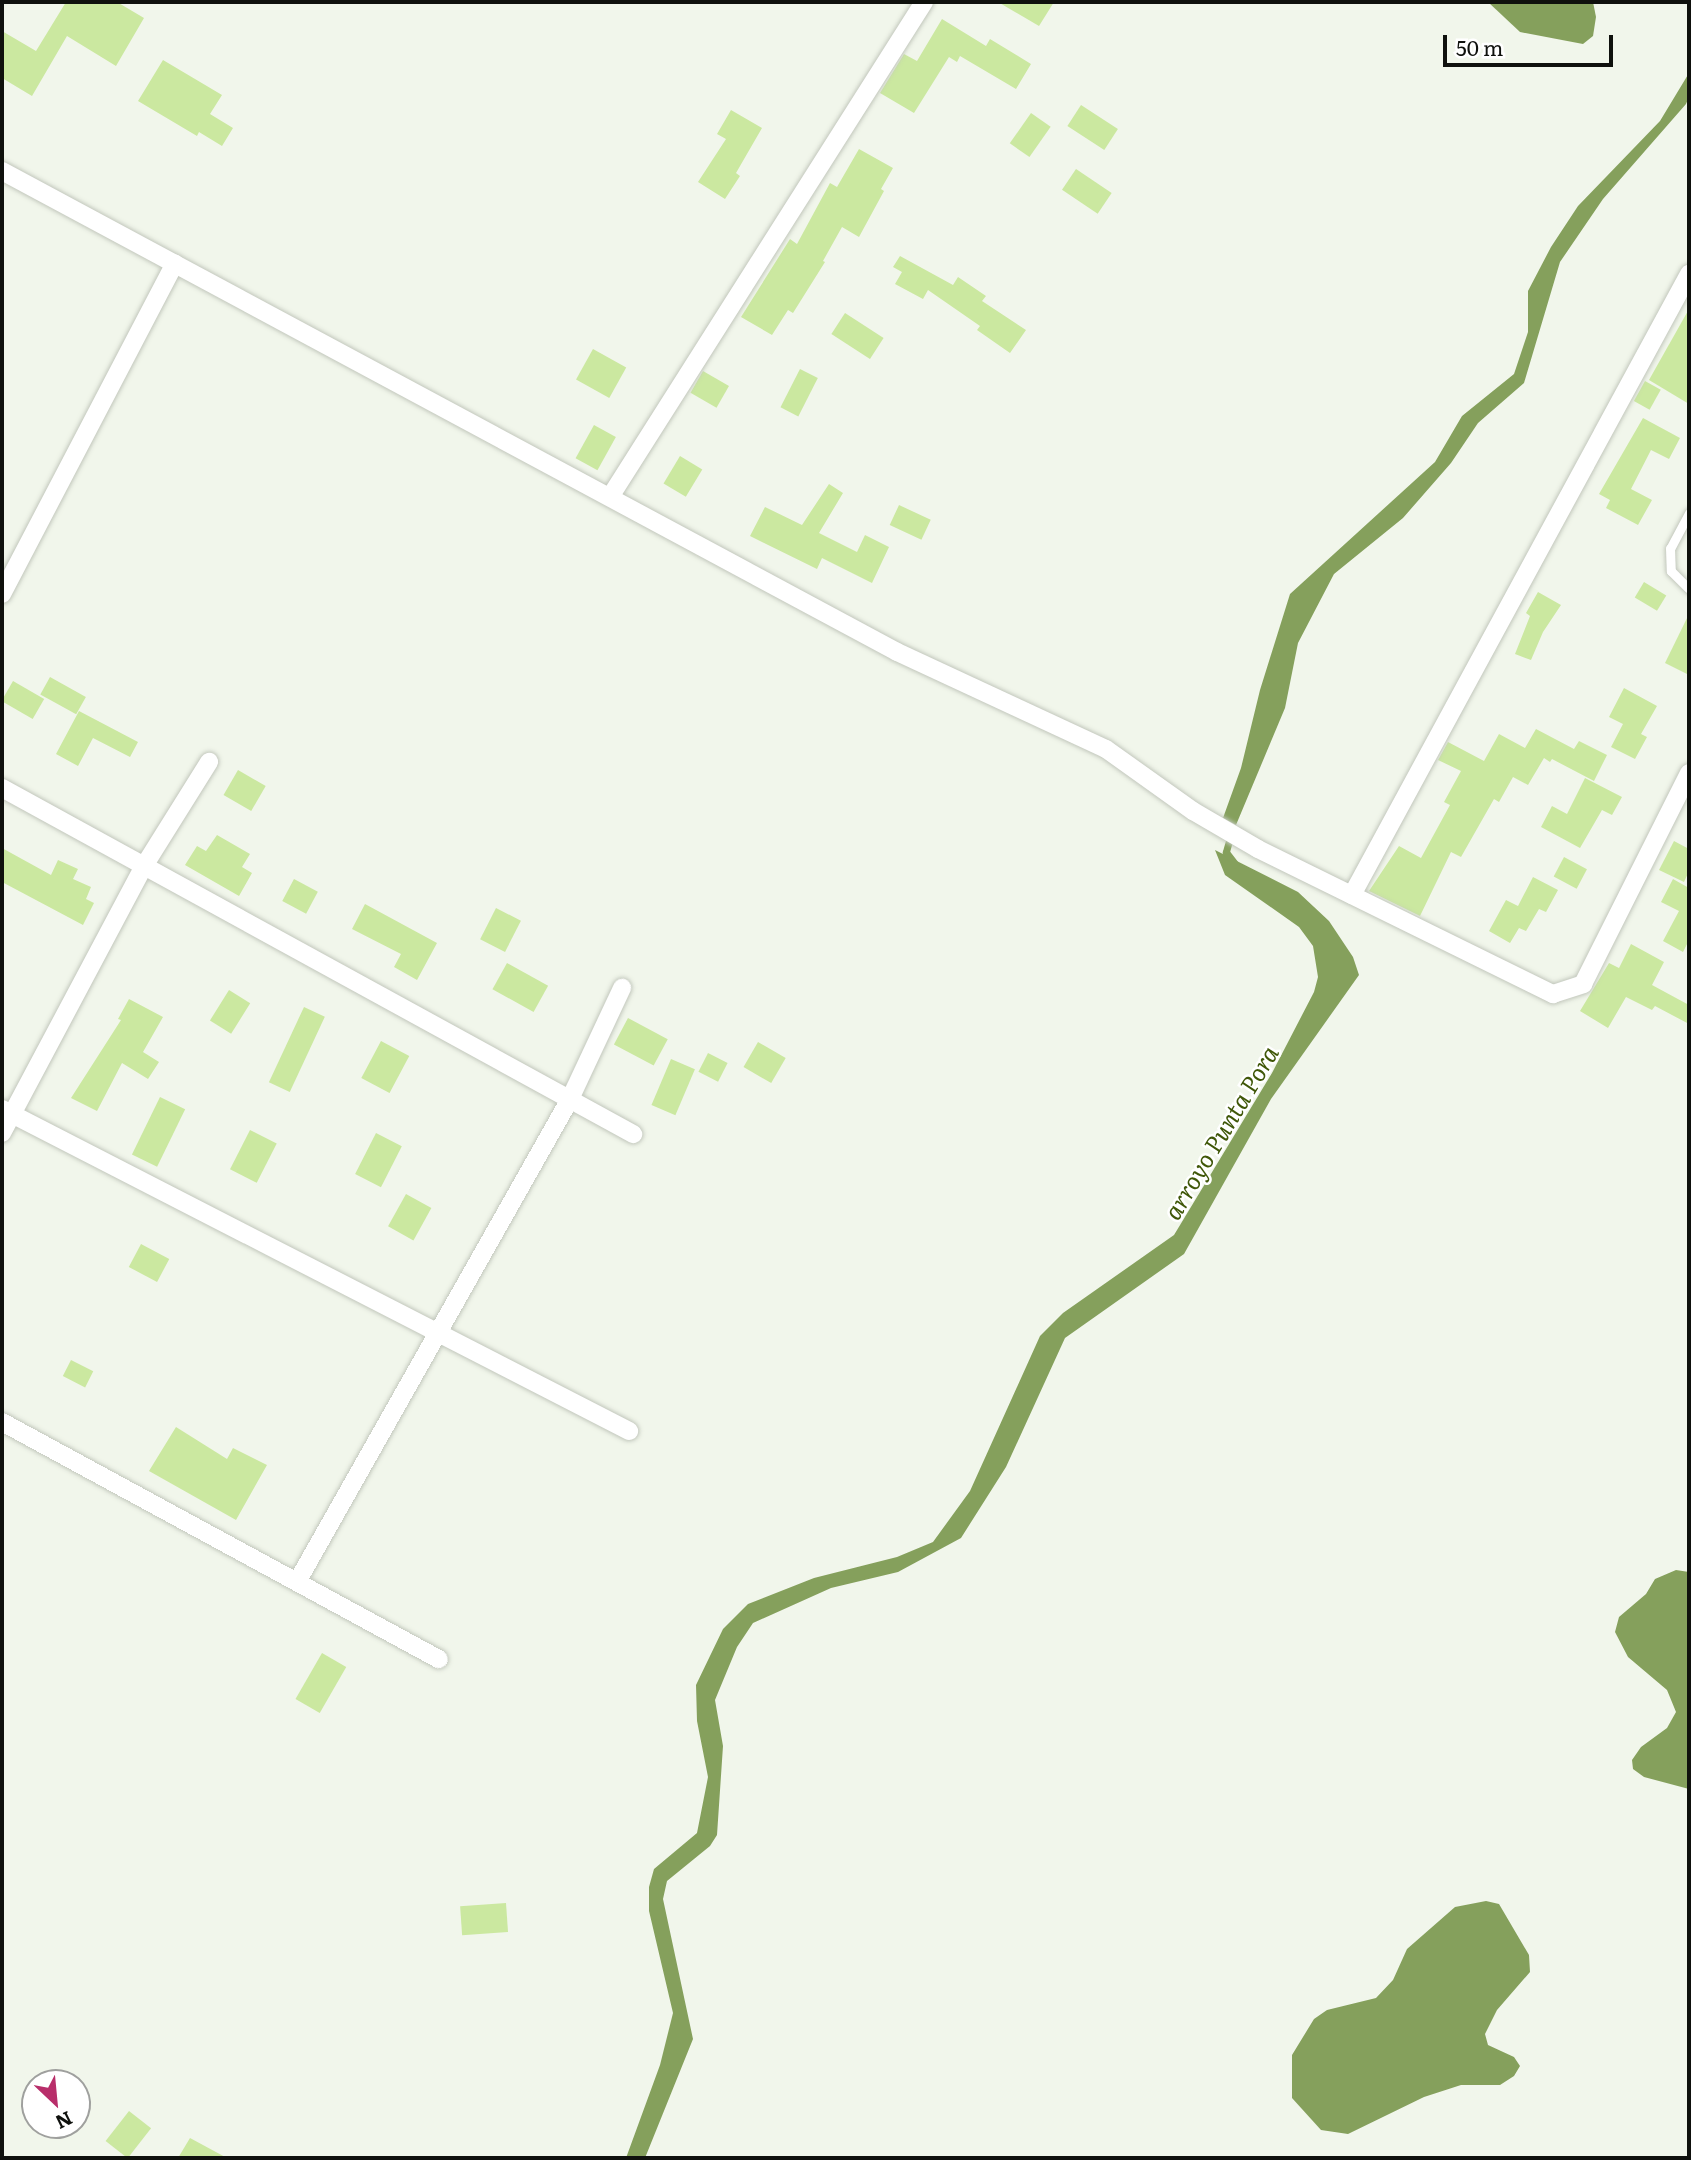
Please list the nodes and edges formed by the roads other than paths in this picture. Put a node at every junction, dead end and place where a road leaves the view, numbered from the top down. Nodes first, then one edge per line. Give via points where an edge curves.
1 (924, 2) edge
2 (2, 171) edge
3 (175, 263) junction
4 (1689, 274) edge
5 (610, 496) junction
6 (1689, 513) edge
7 (1689, 589) edge
8 (2, 594) edge
9 (209, 762) dead end
10 (1689, 773) edge
11 (2, 788) edge
12 (144, 866) junction
13 (1352, 895) junction
14 (622, 988) dead end
15 (570, 1099) junction
16 (7, 1112) edge
17 (2, 1133) edge
18 (633, 1134) dead end
19 (438, 1333) junction
20 (2, 1422) edge
21 (629, 1431) dead end
22 (297, 1582) junction
23 (439, 1659) dead end

1 - 5 street
2 - 3 street
3 - 5 street
3 - 8 street
4 - 13 street
5 - 13 street via 897,652 1106,749 1193,811
6 - 7 lane via 1671,548 1671,571
9 - 12 street
10 - 13 street via 1583,984 1553,994 1534,987
11 - 12 street
12 - 15 street
12 - 16 street
14 - 15 street
15 - 18 street
15 - 19 street
16 - 17 street
16 - 19 street
19 - 21 street
19 - 22 street
20 - 22 street
22 - 23 street

